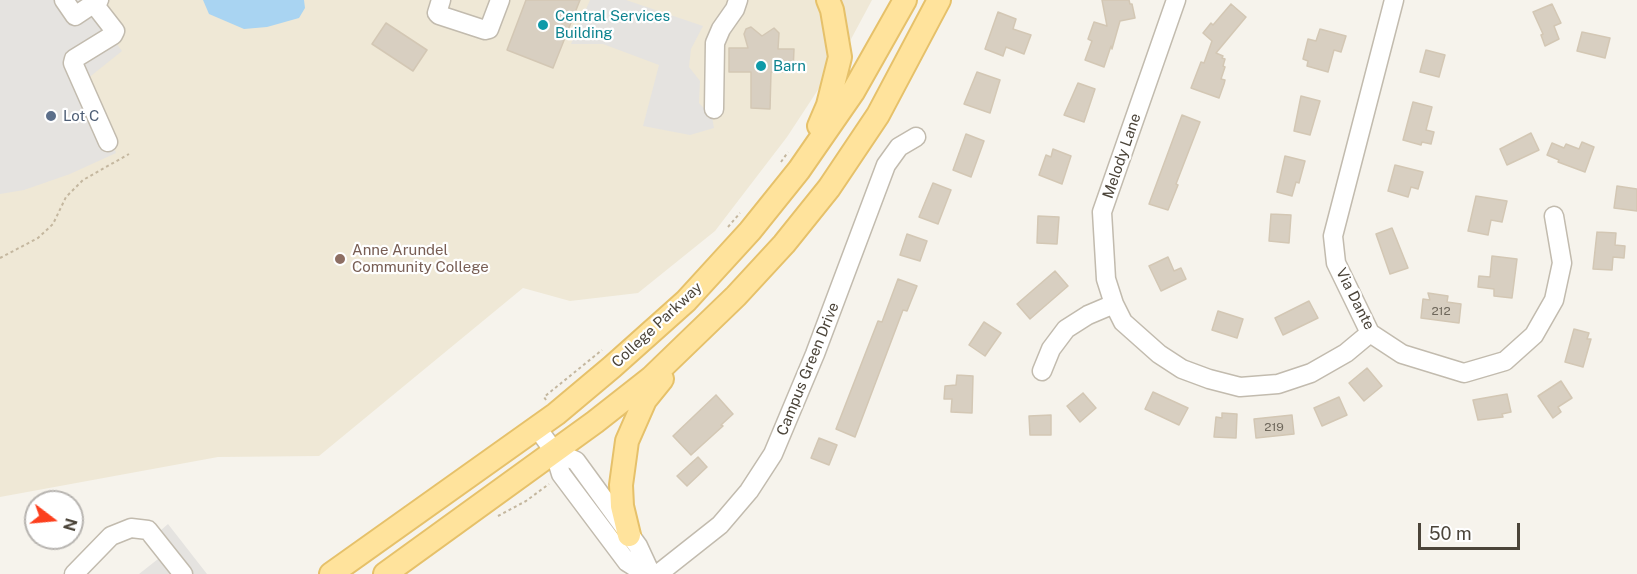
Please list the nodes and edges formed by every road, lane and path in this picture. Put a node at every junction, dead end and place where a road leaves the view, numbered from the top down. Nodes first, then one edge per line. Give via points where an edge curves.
1 (64, 0) edge
2 (441, 0) edge
3 (500, 0) edge
4 (738, 0) edge
5 (828, 0) edge
6 (905, 0) edge
7 (939, 0) edge
8 (1176, 0) edge
9 (1394, 0) edge
10 (96, 2) edge
11 (714, 109) dead end
12 (916, 137) dead end
13 (108, 142) dead end
14 (790, 149) dead end
15 (129, 154) dead end
16 (789, 167) junction
17 (741, 212) dead end
18 (1554, 216) dead end
19 (725, 230) dead end
20 (0, 258) edge
21 (1114, 304) junction
22 (1370, 333) junction
23 (696, 336) junction
24 (609, 344) dead end
25 (1042, 371) dead end
26 (544, 397) dead end
27 (537, 428) junction
28 (554, 451) junction
29 (561, 474) junction
30 (490, 520) dead end
31 (629, 535) junction
32 (74, 574) edge
33 (183, 574) edge
34 (331, 574) edge
35 (385, 574) edge
36 (646, 574) edge
37 (651, 574) edge
38 (658, 574) edge

1 - 10 street via 75,16
2 - 3 street via 439,15 485,30 489,29
4 - 11 street via 715,43
5 - 16 main road via 840,57 828,105
6 - 16 main road, College Parkway via 853,92
7 - 23 main road via 878,115 829,188 784,244
8 - 21 street, Melody Lane via 1102,212 1106,279
9 - 22 street, Via Dante via 1333,236 1336,263
10 - 13 street via 115,31 73,63
12 - 38 street, Campus Green Drive via 899,147 886,165 773,454 720,525
14 - 16 path
15 - 20 path via 83,180 66,197 53,224 38,238
16 - 27 main road, College Parkway via 750,231 686,301
17 - 19 path
18 - 22 street, Via Dante via 1562,263 1554,300 1534,335 1505,361 1464,373 1402,354
21 - 22 street, Melody Lane via 1123,322 1182,369 1240,387 1278,384 1311,373 1346,353
21 - 25 street via 1066,329 1051,349
23 - 28 main road via 651,378
23 - 31 main road via 645,400 627,441 621,485
24 - 26 path
27 - 28 street
27 - 34 main road, College Parkway
28 - 29 street
28 - 31 street via 576,461
28 - 35 main road
29 - 30 path via 526,501
29 - 36 street via 627,562
31 - 37 street
32 - 33 street via 111,536 131,528 148,530

